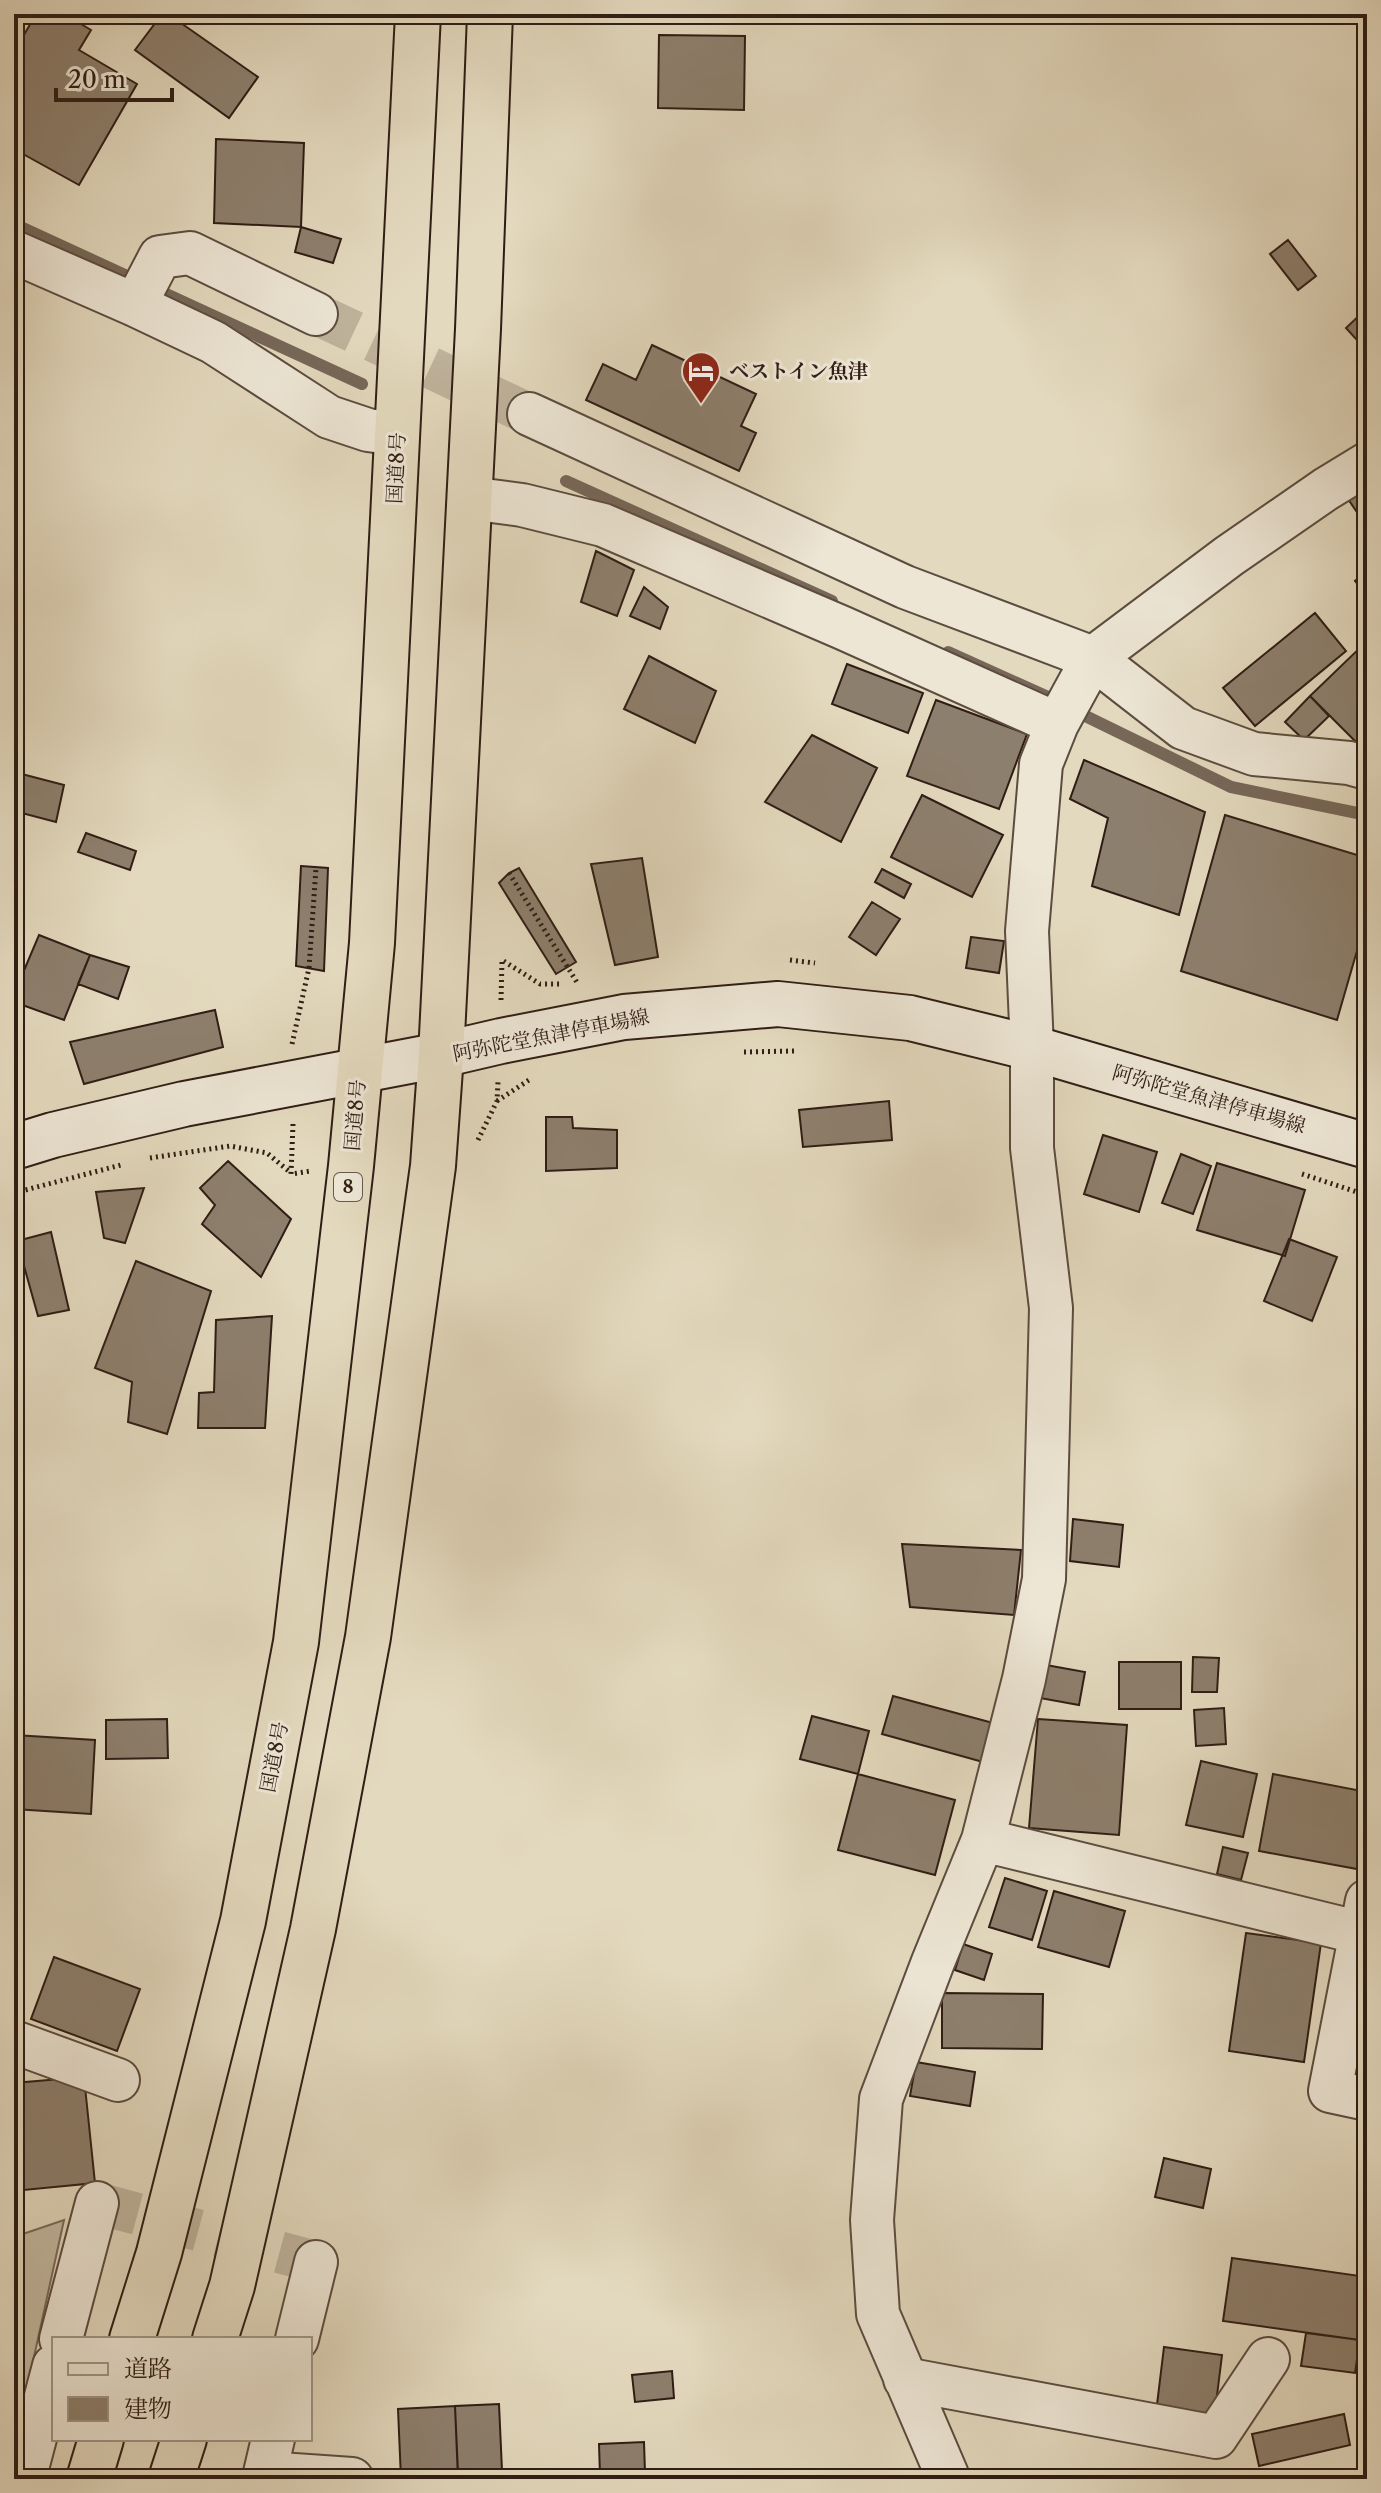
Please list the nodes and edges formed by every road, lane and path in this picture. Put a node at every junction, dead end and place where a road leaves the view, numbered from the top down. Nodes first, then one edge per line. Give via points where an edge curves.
1 (418, 14) edge
2 (490, 14) edge
3 (14, 252) edge
4 (135, 305) junction
5 (316, 314) tunnel mouth
6 (529, 414) tunnel mouth
7 (397, 434) junction
8 (1367, 464) edge
9 (469, 498) junction
10 (1093, 658) junction
11 (1057, 724) junction
12 (1367, 768) edge
13 (316, 868) dead end
14 (509, 873) dead end
15 (309, 968) dead end
16 (566, 968) dead end
17 (1032, 1048) junction
18 (801, 1051) dead end
19 (741, 1053) dead end
20 (441, 1055) junction
21 (359, 1070) junction
22 (537, 1075) dead end
23 (497, 1101) dead end
24 (1367, 1146) edge
25 (14, 1147) edge
26 (143, 1159) dead end
27 (129, 1163) dead end
28 (1291, 1170) dead end
29 (291, 1174) dead end
30 (14, 1193) edge
31 (1367, 1194) edge
32 (983, 1840) junction
33 (1364, 1917) edge
34 (14, 2042) edge
35 (118, 2080) dead end
36 (1367, 2099) edge
37 (97, 2203) dead end
38 (316, 2262) dead end
39 (62, 2337) edge
40 (133, 2337) edge
41 (216, 2337) edge
42 (297, 2337) edge
43 (1268, 2359) dead end
44 (52, 2374) edge
45 (905, 2379) junction
46 (100, 2441) edge
47 (183, 2441) edge
48 (273, 2441) edge
49 (14, 2477) edge
50 (89, 2479) edge
51 (171, 2479) edge
52 (352, 2479) edge
53 (947, 2479) edge

1 - 7 highway, 国道8号 / 8
2 - 9 highway
3 - 4 street
4 - 5 street via 160,257 190,253
4 - 7 street via 213,342 329,417
6 - 10 street via 905,587
7 - 21 highway, 国道8号 / 8 via 372,943
8 - 10 street via 1229,556
9 - 11 street via 603,525
9 - 20 highway
10 - 11 street
10 - 12 street via 1183,728 1254,754
11 - 17 street via 1041,764 1027,931
13 - 15 path
14 - 16 path
17 - 20 main road, 阿弥陀堂魚津停車場線 via 910,1018 778,1004 624,1017
17 - 24 main road, 阿弥陀堂魚津停車場線
17 - 32 street via 1032,1148 1051,1308 1044,1579
18 - 19 path
20 - 21 main road, 阿弥陀堂魚津停車場線
20 - 41 highway via 433,1166 368,1637 313,1929 232,2286
21 - 25 main road, 阿弥陀堂魚津停車場線 via 184,1104
21 - 40 highway, 国道8号 / 8 via 296,1642 243,1921
22 - 23 path
26 - 29 path via 230,1146 267,1153
27 - 30 path
28 - 31 path
32 - 33 street
32 - 45 street via 881,2099 872,2220 878,2314
33 - 36 street via 1330,2091
34 - 35 street
37 - 39 street
38 - 42 street
43 - 45 street via 1216,2437
44 - 49 street via 25,2476
45 - 53 street
46 - 50 highway
47 - 51 highway
48 - 52 street via 265,2473

